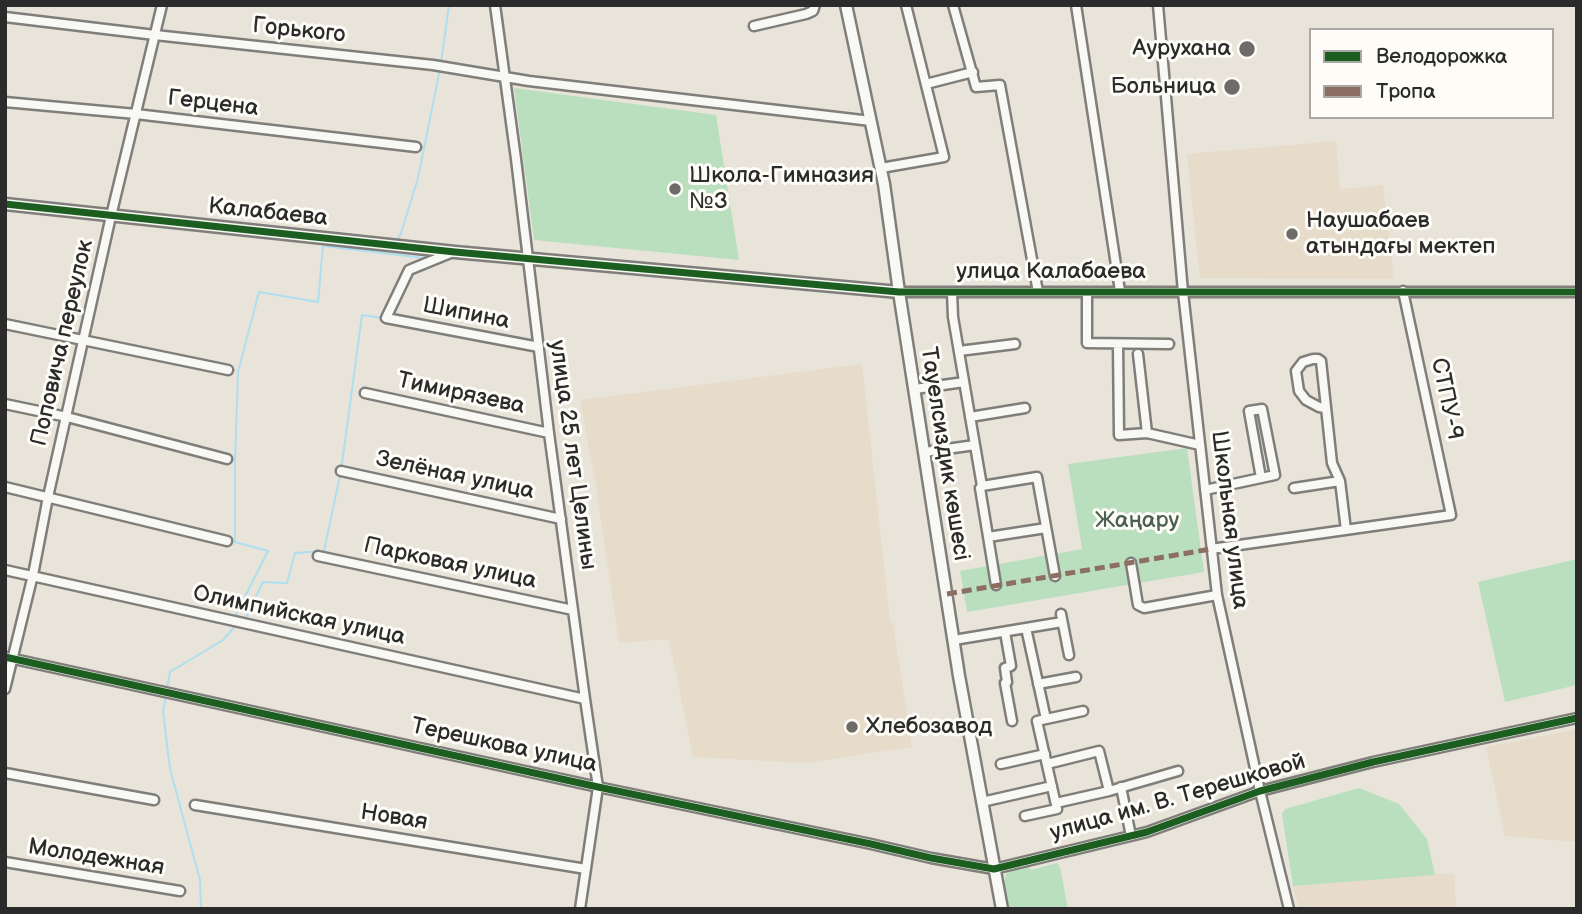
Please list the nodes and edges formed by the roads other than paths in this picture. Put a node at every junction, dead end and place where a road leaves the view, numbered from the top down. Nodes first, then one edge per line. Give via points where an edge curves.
1 (162, 5) edge
2 (495, 5) edge
3 (815, 5) edge
4 (846, 5) edge
5 (906, 5) edge
6 (953, 5) edge
7 (1076, 5) edge
8 (1158, 5) edge
9 (5, 17) edge
10 (754, 26) dead end
11 (155, 35) junction
12 (973, 72) junction
13 (504, 76) junction
14 (926, 84) junction
15 (5, 102) edge
16 (136, 114) junction
17 (871, 121) junction
18 (416, 147) dead end
19 (881, 168) junction
20 (5, 204) edge
21 (111, 216) junction
22 (455, 251) junction
23 (527, 258) junction
24 (1403, 291) junction
25 (899, 292) junction
26 (952, 292) junction
27 (1038, 292) junction
28 (1087, 292) junction
29 (1120, 292) junction
30 (1183, 292) junction
31 (1577, 292) edge
32 (5, 324) edge
33 (83, 340) junction
34 (1015, 344) dead end
35 (1118, 344) junction
36 (1169, 344) dead end
37 (538, 347) junction
38 (959, 351) junction
39 (1138, 354) dead end
40 (228, 370) dead end
41 (964, 382) junction
42 (915, 389) junction
43 (365, 393) dead end
44 (5, 404) edge
45 (1025, 408) dead end
46 (1325, 408) junction
47 (67, 417) junction
48 (970, 417) junction
49 (549, 433) junction
50 (1147, 433) junction
51 (975, 445) junction
52 (1200, 445) junction
53 (925, 453) junction
54 (227, 459) dead end
55 (341, 471) dead end
56 (1261, 478) junction
57 (1340, 481) junction
58 (5, 486) edge
59 (982, 486) junction
60 (1294, 488) dead end
61 (1205, 490) junction
62 (48, 497) junction
63 (561, 519) junction
64 (1046, 528) junction
65 (1346, 530) junction
66 (988, 537) junction
67 (227, 541) dead end
68 (1211, 549) junction
69 (318, 556) dead end
70 (1131, 563) dead end
71 (5, 570) edge
72 (33, 576) junction
73 (1055, 576) dead end
74 (996, 585) dead end
75 (1217, 595) junction
76 (573, 610) junction
77 (1026, 628) junction
78 (1005, 632) junction
79 (954, 640) junction
80 (1069, 655) dead end
81 (9, 658) edge
82 (1076, 677) dead end
83 (1038, 684) junction
84 (5, 689) edge
85 (584, 699) junction
86 (1083, 711) dead end
87 (1577, 718) edge
88 (1046, 719) junction
89 (1012, 721) dead end
90 (1046, 759) junction
91 (1001, 764) dead end
92 (1178, 771) dead end
93 (5, 773) edge
94 (1052, 786) junction
95 (598, 787) junction
96 (1121, 787) junction
97 (1108, 791) junction
98 (1260, 792) junction
99 (154, 800) dead end
100 (982, 802) junction
101 (1056, 803) junction
102 (195, 806) dead end
103 (1025, 816) dead end
104 (1131, 836) junction
105 (5, 862) edge
106 (586, 869) junction
107 (994, 869) junction
108 (180, 891) dead end
109 (580, 909) edge
110 (1002, 909) edge
111 (1289, 909) edge

1 - 11 street, Поповича переулок
2 - 13 street, улица 25 лет Целины
3 - 10 street via 806,14
4 - 17 street, Тауелсиздик көшесі
5 - 14 street
6 - 12 street
7 - 29 street
8 - 30 street, Школьная улица
9 - 11 street, Горького
11 - 13 street, Горького
11 - 16 street, Поповича переулок
12 - 14 street
12 - 27 street via 976,87 1000,85
13 - 17 street, Горького
13 - 23 street, улица 25 лет Целины
14 - 19 street via 944,156
15 - 16 street, Герцена
16 - 18 street, Герцена
16 - 21 street, Поповича переулок
17 - 19 street, Тауелсиздик көшесі
19 - 25 street, Тауелсиздик көшесі
20 - 21 street, Калабаева
21 - 22 street, Калабаева
21 - 33 street, Поповича переулок
22 - 23 street, Калабаева
22 - 37 street, Шипина via 409,270 386,318
23 - 25 street, улица Калабаева
23 - 37 street, улица 25 лет Целины
24 - 30 street, улица Калабаева
24 - 31 street, улица Калабаева
24 - 65 street, СТПУ-9 via 1451,514
25 - 26 street, улица Калабаева
25 - 42 street, Тауелсиздик көшесі
26 - 27 street, улица Калабаева
26 - 38 street
27 - 28 street, улица Калабаева
28 - 29 street, улица Калабаева
28 - 35 street via 1087,343
29 - 30 street, улица Калабаева
30 - 52 street, Школьная улица
32 - 33 street
33 - 40 street
33 - 47 street, Поповича переулок
34 - 38 street
35 - 36 street
35 - 50 street via 1119,435
37 - 49 street, улица 25 лет Целины
38 - 41 street
39 - 50 street
41 - 42 street
41 - 48 street
42 - 53 street, Тауелсиздик көшесі
43 - 49 street, Тимирязева
44 - 47 street
45 - 48 street
46 - 46 street via 1321,361 1303,362 1296,370 1299,391 1306,400
46 - 57 street via 1332,463
47 - 54 street
47 - 62 street, Поповича переулок
48 - 51 street
49 - 63 street, улица 25 лет Целины
50 - 52 street
51 - 53 street
51 - 59 street
52 - 61 street, Школьная улица
53 - 79 street, Тауелсиздик көшесі
55 - 63 street, Зелёная улица
56 - 56 street via 1275,475 1262,409 1249,411
56 - 61 street
57 - 60 street
57 - 65 street
58 - 62 street
59 - 64 street via 1037,477
59 - 66 street
61 - 68 street, Школьная улица
62 - 67 street
62 - 72 street, Поповича переулок
63 - 76 street, улица 25 лет Целины
64 - 66 street
64 - 73 street
65 - 68 street
66 - 74 street
68 - 75 street, Школьная улица
69 - 76 street, Парковая улица
70 - 75 street via 1138,605 1144,608
71 - 72 street, Олимпийская улица
72 - 81 street, Поповича переулок
72 - 85 street, Олимпийская улица
75 - 98 street, Школьная улица
76 - 85 street, улица 25 лет Целины
77 - 78 street
77 - 80 street via 1062,618
77 - 83 street
78 - 79 street
78 - 89 street via 1011,666 1005,668 1004,683
79 - 100 street, Тауелсиздик көшесі
81 - 84 street, Поповича переулок
81 - 95 street, Терешкова улица
82 - 83 street
83 - 88 street
85 - 95 street, улица 25 лет Целины
86 - 88 street
87 - 98 street, улица им. В. Терешковой via 1373,762
88 - 90 street via 1037,721
90 - 91 street
90 - 94 street
90 - 97 street via 1099,751
92 - 96 street
93 - 99 street
94 - 100 street
94 - 101 street
95 - 106 street, улица 25 лет Целины
95 - 107 street, Терешкова улица
96 - 97 street
96 - 104 street
97 - 101 street
98 - 104 street, улица им. В. Терешковой
98 - 111 street, Школьная улица
100 - 107 street, Тауелсиздик көшесі
101 - 103 street via 1057,809
102 - 106 street, Новая
104 - 107 street, улица им. В. Терешковой
105 - 108 street, Молодежная
106 - 109 street, улица 25 лет Целины
107 - 110 street, Тауелсиздик көшесі

